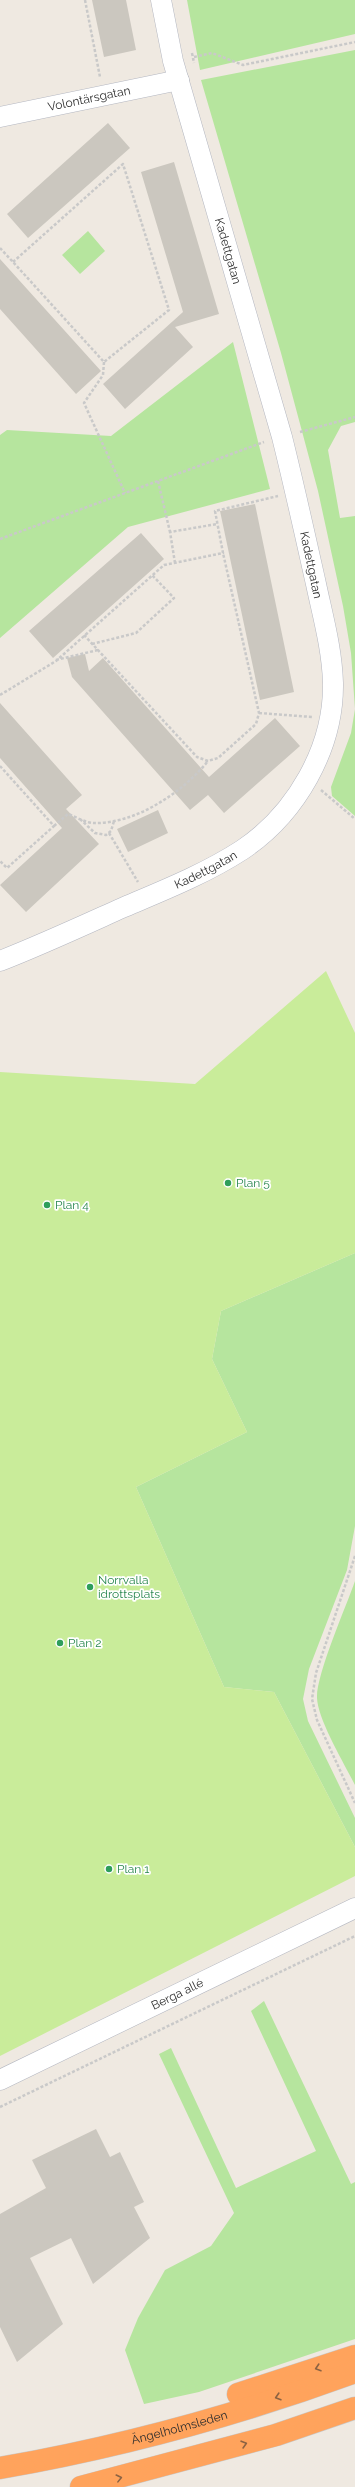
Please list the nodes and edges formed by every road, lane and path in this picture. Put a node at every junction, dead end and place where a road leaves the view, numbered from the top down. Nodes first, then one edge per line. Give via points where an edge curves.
1 (85, 0) edge
2 (161, 0) edge
3 (355, 42) edge
4 (173, 61) junction
5 (179, 80) junction
6 (104, 96) junction
7 (0, 117) edge
8 (0, 248) edge
9 (12, 262) junction
10 (104, 362) junction
11 (355, 417) edge
12 (282, 436) junction
13 (158, 481) junction
14 (296, 492) junction
15 (125, 493) junction
16 (217, 524) junction
17 (170, 532) junction
18 (0, 539) edge
19 (223, 553) junction
20 (174, 563) junction
21 (152, 575) junction
22 (84, 635) junction
23 (92, 644) junction
24 (98, 650) junction
25 (56, 660) junction
26 (1, 693) edge
27 (259, 713) junction
28 (330, 718) junction
29 (208, 761) junction
30 (0, 766) edge
31 (320, 789) dead end
32 (79, 818) junction
33 (355, 819) edge
34 (114, 821) junction
35 (54, 826) junction
36 (108, 833) junction
37 (0, 861) edge
38 (147, 897) junction
39 (0, 961) edge
40 (355, 1556) edge
41 (355, 1803) edge
42 (355, 1908) edge
43 (355, 1936) edge
44 (0, 2080) edge
45 (0, 2107) edge
46 (355, 2356) edge
47 (355, 2372) edge
48 (355, 2408) edge
49 (22, 2464) junction
50 (0, 2468) edge
51 (81, 2487) edge

1 - 6 path
2 - 4 street, Kadettgatan
3 - 4 path via 243,65 212,53
4 - 5 street, Kadettgatan
5 - 6 street, Volontärsgatan
5 - 12 street, Kadettgatan
6 - 7 street, Volontärsgatan
8 - 9 path
9 - 10 path
9 - 10 path via 124,164 170,310
10 - 15 path via 103,375 84,403
11 - 12 path
12 - 13 path
12 - 14 street, Kadettgatan
13 - 15 path
13 - 17 path
14 - 16 path via 215,511
14 - 28 street, Kadettgatan via 332,662
15 - 18 path
16 - 17 path
16 - 19 path
17 - 20 path
19 - 20 path
19 - 27 path
20 - 21 path via 164,565
21 - 22 path
21 - 23 path via 174,598 136,633
22 - 23 path
22 - 25 path
23 - 24 path
24 - 25 path
24 - 29 path via 197,757
25 - 26 path
27 - 28 path
27 - 29 path via 256,724 218,758
28 - 38 street, Kadettgatan via 313,769 282,814 243,849
29 - 34 path via 195,777 154,805
30 - 35 path
31 - 33 path
32 - 34 path via 93,823
32 - 35 path via 68,814
32 - 36 path via 95,833 106,836
34 - 36 path
35 - 37 path via 7,868
36 - 38 path
38 - 39 street, Kadettgatan
40 - 41 path via 316,1673 312,1698 317,1720
42 - 44 street, Berga allé
43 - 45 path
46 -> 49 highway
47 -> 49 highway, Ängelholmsleden via 213,2417 133,2439
51 -> 48 highway via 276,2435
49 - 50 highway, Ängelholmsleden

